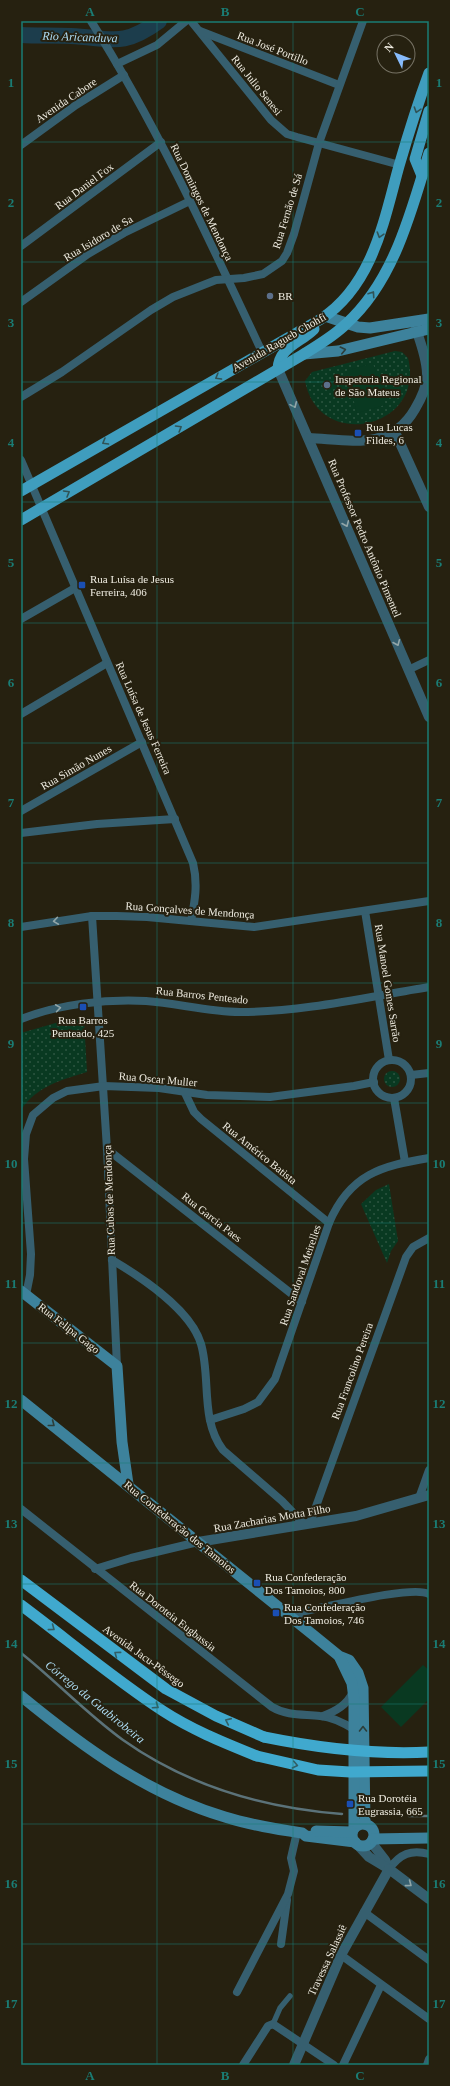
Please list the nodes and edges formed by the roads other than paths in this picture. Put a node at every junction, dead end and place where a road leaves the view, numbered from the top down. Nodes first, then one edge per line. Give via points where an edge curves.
1 (91, 21) edge
2 (186, 21) edge
3 (191, 21) edge
4 (354, 21) edge
5 (363, 23) edge
6 (199, 31) junction
7 (118, 64) junction
8 (429, 73) edge
9 (124, 75) junction
10 (339, 85) junction
11 (427, 91) edge
12 (429, 111) edge
13 (160, 142) junction
14 (319, 143) junction
15 (21, 145) edge
16 (429, 153) edge
17 (400, 165) junction
18 (422, 176) junction
19 (190, 201) junction
20 (21, 246) edge
21 (227, 278) junction
22 (21, 302) edge
23 (323, 317) junction
24 (429, 319) edge
25 (347, 324) junction
26 (414, 328) junction
27 (429, 329) edge
28 (262, 352) junction
29 (304, 354) junction
30 (278, 369) junction
31 (21, 397) edge
32 (395, 432) junction
33 (308, 438) junction
34 (21, 460) edge
35 (31, 485) junction
36 (21, 491) edge
37 (429, 507) edge
38 (42, 508) junction
39 (21, 520) edge
40 (75, 588) junction
41 (21, 619) edge
42 (429, 660) edge
43 (107, 663) junction
44 (408, 670) junction
45 (21, 714) edge
46 (429, 717) edge
47 (142, 742) junction
48 (21, 811) edge
49 (175, 819) junction
50 (21, 833) edge
51 (429, 901) edge
52 (365, 910) junction
53 (92, 916) junction
54 (191, 921) junction
55 (21, 926) edge
56 (429, 987) edge
57 (377, 995) junction
58 (99, 1002) junction
59 (21, 1019) edge
60 (389, 1060) junction
61 (429, 1073) edge
62 (411, 1075) junction
63 (374, 1082) junction
64 (104, 1086) junction
65 (185, 1093) junction
66 (394, 1098) junction
67 (107, 1149) junction
68 (429, 1158) edge
69 (406, 1162) junction
70 (330, 1223) junction
71 (429, 1238) edge
72 (112, 1260) junction
73 (24, 1293) edge
74 (302, 1302) junction
75 (117, 1366) junction
76 (21, 1400) edge
77 (210, 1420) junction
78 (429, 1470) edge
79 (128, 1484) junction
80 (429, 1495) edge
81 (418, 1498) junction
82 (21, 1509) edge
83 (307, 1523) junction
84 (198, 1542) junction
85 (95, 1569) junction
86 (21, 1580) edge
87 (429, 1594) edge
88 (21, 1605) edge
89 (293, 1619) junction
90 (340, 1656) junction
91 (353, 1692) junction
92 (21, 1696) edge
93 (322, 1716) junction
94 (355, 1730) junction
95 (429, 1752) edge
96 (429, 1772) edge
97 (300, 1832) junction
98 (429, 1832) edge
99 (363, 1835) junction
100 (429, 1838) edge
101 (429, 1854) edge
102 (389, 1869) junction
103 (288, 1894) junction
104 (429, 1899) edge
105 (364, 1912) junction
106 (281, 1944) dead end
107 (341, 1955) junction
108 (429, 1960) edge
109 (381, 1985) junction
110 (236, 1992) dead end
111 (290, 1996) dead end
112 (429, 2019) edge
113 (273, 2024) junction
114 (303, 2043) junction
115 (429, 2059) edge
116 (243, 2065) edge
117 (294, 2065) edge
118 (334, 2065) edge
119 (343, 2065) edge
120 (427, 2065) edge

1 - 7 street, Rua Domingos de Mendonça
2 - 7 street via 157,45
3 - 6 street, Rua Julio Senesi
4 - 5 street
5 - 10 street, Rua Fernão de Sá
6 - 10 street, Rua José Portillo
6 - 14 street, Rua Julio Senesi via 279,128 287,134
7 - 9 street, Rua Domingos de Mendonça
8 - 11 main road, Avenida Ragueb Chohfi
9 - 13 street, Rua Domingos de Mendonça
9 - 15 street, Avenida Cabore via 76,105
10 - 14 street, Rua Fernão de Sá
11 -> 17 main road, Avenida Ragueb Chohfi
12 - 18 main road via 415,159
13 - 19 street, Rua Domingos de Mendonça
13 - 20 street, Rua Daniel Fox
14 - 17 street, Rua Julio Senesi
14 - 21 street, Rua Fernão de Sá via 294,234 282,261 263,274
16 - 18 main road, Avenida Ragueb Chohfi
17 -> 23 main road, Avenida Ragueb Chohfi via 380,239 369,262 349,293
25 -> 18 main road, Avenida Ragueb Chohfi via 369,298 394,257
19 - 21 street, Rua Domingos de Mendonça
19 - 22 street, Rua Isidoro de Sa via 124,233 88,254
21 - 28 street, Rua Domingos de Mendonça
21 - 31 street, Rua Fernão de Sá via 200,286 151,310 62,372
23 - 25 main road
23 - 28 main road, Avenida Ragueb Chohfi
23 - 30 main road via 313,330 280,355
24 - 26 main road
25 - 26 main road via 370,328
25 - 29 main road, Avenida Ragueb Chohfi
26 - 27 main road
29 -> 26 main road via 338,351
26 - 32 street via 425,358 427,377 423,395 410,418
28 -> 35 main road, Avenida Ragueb Chohfi
29 - 30 main road, Avenida Ragueb Chohfi
30 -> 33 street, Rua Professor Pedro Antônio Pimentel
38 -> 30 main road, Avenida Ragueb Chohfi
32 - 33 street via 370,440
32 - 37 street
33 -> 44 street, Rua Professor Pedro Antônio Pimentel
34 - 35 street, Rua Luísa de Jesus Ferreira
35 - 36 main road, Avenida Ragueb Chohfi
35 - 38 street, Rua Luísa de Jesus Ferreira
38 - 39 main road, Avenida Ragueb Chohfi
38 - 40 street, Rua Luísa de Jesus Ferreira
40 - 41 street
40 - 43 street, Rua Luísa de Jesus Ferreira
42 - 44 street
43 - 45 street
43 - 47 street, Rua Luísa de Jesus Ferreira
44 - 46 street, Rua Professor Pedro Antônio Pimentel
47 - 48 street, Rua Simão Nunes
47 - 49 street, Rua Luísa de Jesus Ferreira
49 - 50 street via 97,824
49 - 54 street, Rua Luísa de Jesus Ferreira via 195,874 196,898
51 - 52 street, Rua Gonçalves de Mendonça
52 - 54 street, Rua Gonçalves de Mendonça via 254,927
52 - 57 street, Rua Manoel Gomes Sarrão
53 - 54 street, Rua Gonçalves de Mendonça
53 -> 55 street, Rua Gonçalves de Mendonça
53 - 58 street, Rua Cubas de Mendonça
56 - 57 street, Rua Barros Penteado
57 - 58 street, Rua Barros Penteado via 315,1006 239,1012 146,1001
57 - 60 street, Rua Manoel Gomes Sarrão
59 -> 58 street, Rua Barros Penteado via 45,1010
58 - 64 street, Rua Cubas de Mendonça
60 - 62 street via 403,1063
60 - 63 street via 377,1068
61 - 62 street
62 - 66 street via 409,1088
63 - 65 street, Rua Oscar Muller via 270,1097
63 - 66 street via 381,1094
64 - 65 street, Rua Oscar Muller via 159,1088
64 - 67 street, Rua Cubas de Mendonça
64 - 73 street, Rua Oscar Muller via 67,1091 53,1098 37,1110 29,1124 24,1159 31,1254 30,1275
65 - 70 street, Rua Américo Batista via 194,1112 201,1119
66 - 69 street
67 - 72 street, Rua Cubas de Mendonça
67 - 74 street, Rua Garcia Paes
68 - 69 street, Rua Sandoval Meirelles
69 - 70 street, Rua Sandoval Meirelles via 377,1170 358,1182 338,1205
70 - 74 street, Rua Sandoval Meirelles
71 - 83 street, Rua Francolino Pereira via 413,1246 406,1257
72 - 75 street, Rua Cubas de Mendonça
72 - 77 street via 174,1305 195,1330 201,1344
73 - 75 main road, Rua Felipa Gago
74 - 77 street, Rua Sandoval Meirelles via 275,1379 267,1392 258,1402 244,1409
75 - 79 main road, Rua Cubas de Mendonça via 122,1442
76 -> 79 main road, Rua Confederação dos Tamoios
77 - 83 street via 216,1441 223,1450
78 - 81 street
79 - 84 main road, Rua Confederação dos Tamoios
80 - 81 street, Rua Zacharias Motta Filho
81 - 83 street, Rua Zacharias Motta Filho via 356,1516
82 - 85 street, Rua Doroteia Eugbassia
83 - 84 street, Rua Zacharias Motta Filho
84 - 85 street, Rua Zacharias Motta Filho
84 - 89 main road, Rua Confederação dos Tamoios
85 - 93 street, Rua Doroteia Eugbassia via 272,1707 285,1713
95 -> 86 highway, Avenida Jacu-Pêssego, bridge via 354,1751 264,1737 216,1716 166,1689
87 - 89 street via 393,1594 305,1611
88 -> 96 highway, bridge via 132,1690 165,1712 205,1734 257,1756 330,1771
89 - 90 main road, Rua Confederação dos Tamoios
90 - 91 main road, Rua Confederação dos Tamoios via 348,1672
99 -> 90 main road, Rua Confederação dos Tamoios via 363,1688 349,1660
91 - 93 street, Rua Doroteia Eugbassia via 345,1704 334,1712
91 - 94 main road, Rua Confederação dos Tamoios
92 - 97 main road via 72,1738 150,1786 192,1806 226,1818
93 - 94 street, Rua Doroteia Eugbassia via 343,1722
94 - 99 main road, Rua Confederação dos Tamoios
97 - 99 main road via 306,1836
97 - 103 street via 291,1858 294,1871
98 - 99 main road
99 - 100 main road
99 - 102 street via 369,1857
101 - 102 street via 419,1851 406,1853 396,1859
102 -> 104 street
102 - 105 street, Travessa Salassiê
103 - 106 street
103 - 110 street
105 - 107 street, Travessa Salassiê
105 - 108 street
107 - 109 street
107 - 114 street, Travessa Salassiê
109 - 112 street
109 - 119 street
111 - 113 street via 280,2008
113 - 114 street
113 - 116 street via 268,2026
114 - 117 street, Travessa Salassiê
114 - 118 street
115 - 120 street

